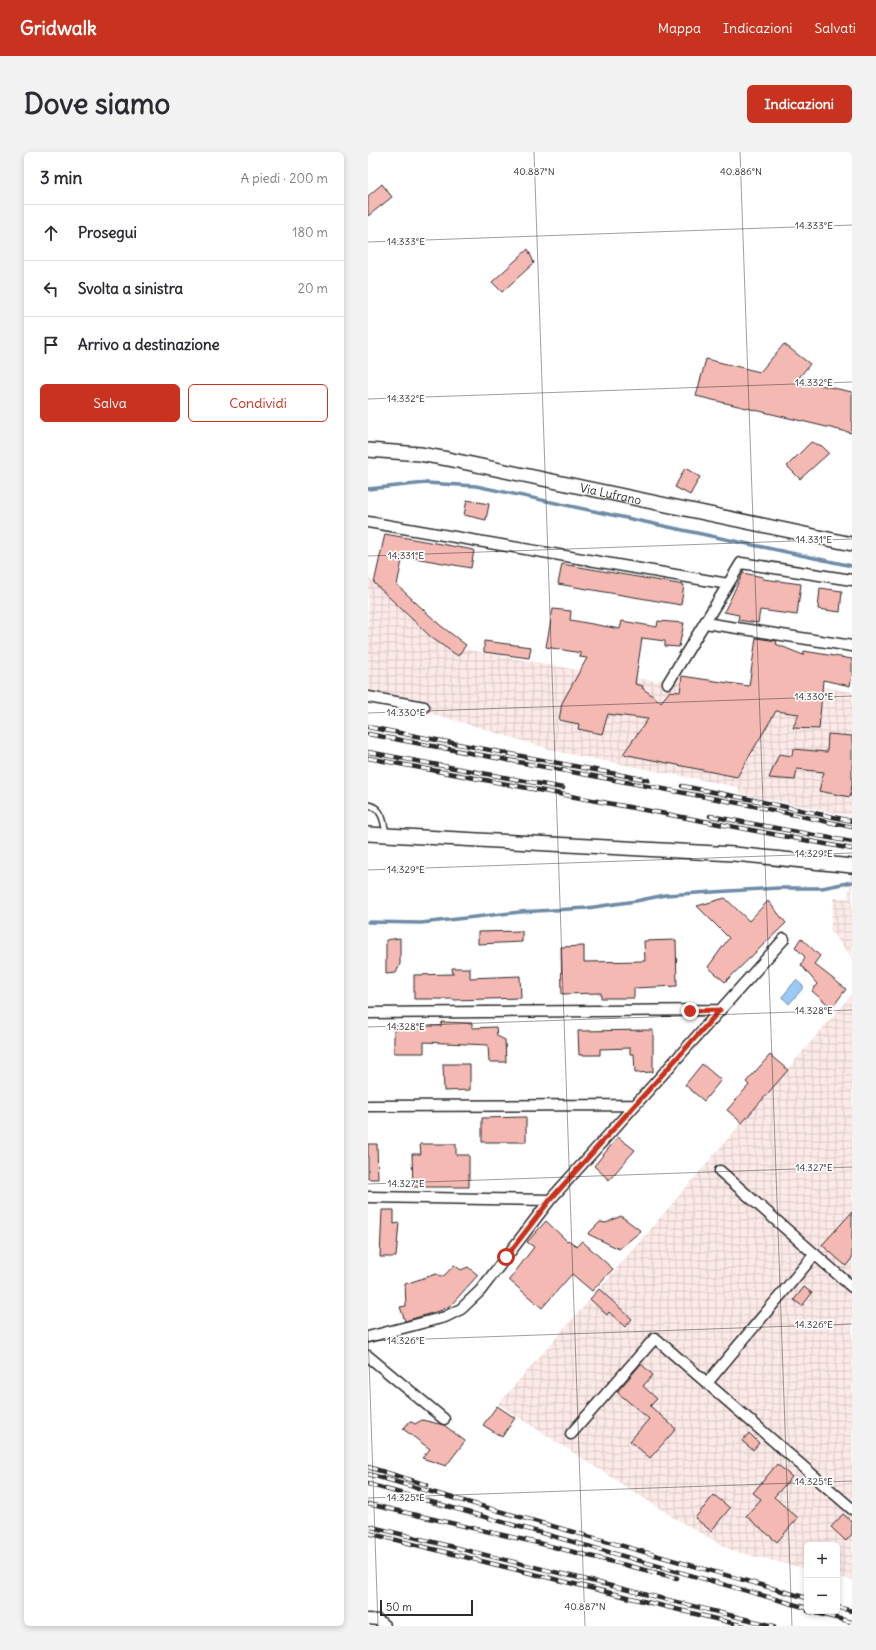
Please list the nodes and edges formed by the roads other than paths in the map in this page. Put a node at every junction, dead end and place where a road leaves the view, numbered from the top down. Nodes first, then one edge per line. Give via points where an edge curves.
1 (368, 450) edge
2 (368, 522) edge
3 (852, 544) edge
4 (852, 580) edge
5 (728, 584) junction
6 (705, 623) junction
7 (852, 646) edge
8 (668, 683) dead end
9 (368, 698) edge
10 (424, 707) dead end
11 (368, 805) edge
12 (368, 834) edge
13 (387, 835) junction
14 (852, 866) edge
15 (784, 939) dead end
16 (720, 1010) junction
17 (368, 1013) edge
18 (635, 1105) junction
19 (368, 1106) edge
20 (720, 1171) dead end
21 (368, 1197) edge
22 (550, 1200) junction
23 (814, 1254) junction
24 (852, 1287) edge
25 (368, 1337) edge
26 (368, 1356) edge
27 (707, 1383) junction
28 (444, 1419) dead end
29 (571, 1434) dead end
30 (852, 1509) edge
31 (368, 1619) edge
32 (385, 1626) edge

1 - 3 street, Via Lufrano via 448,459
2 - 5 street
4 - 5 street via 741,563
5 - 6 street
6 - 7 street
6 - 8 street
9 - 10 street
11 - 13 lane via 382,814
12 - 13 street
13 - 14 street via 734,854
15 - 16 street
16 - 17 street
16 - 18 street
18 - 19 street
18 - 22 street
20 - 23 street
21 - 22 street
22 - 25 street via 480,1291 461,1309 445,1317
23 - 24 street
23 - 27 street
26 - 28 street
27 - 29 street via 655,1338
27 - 30 street
31 - 32 street via 378,1620

